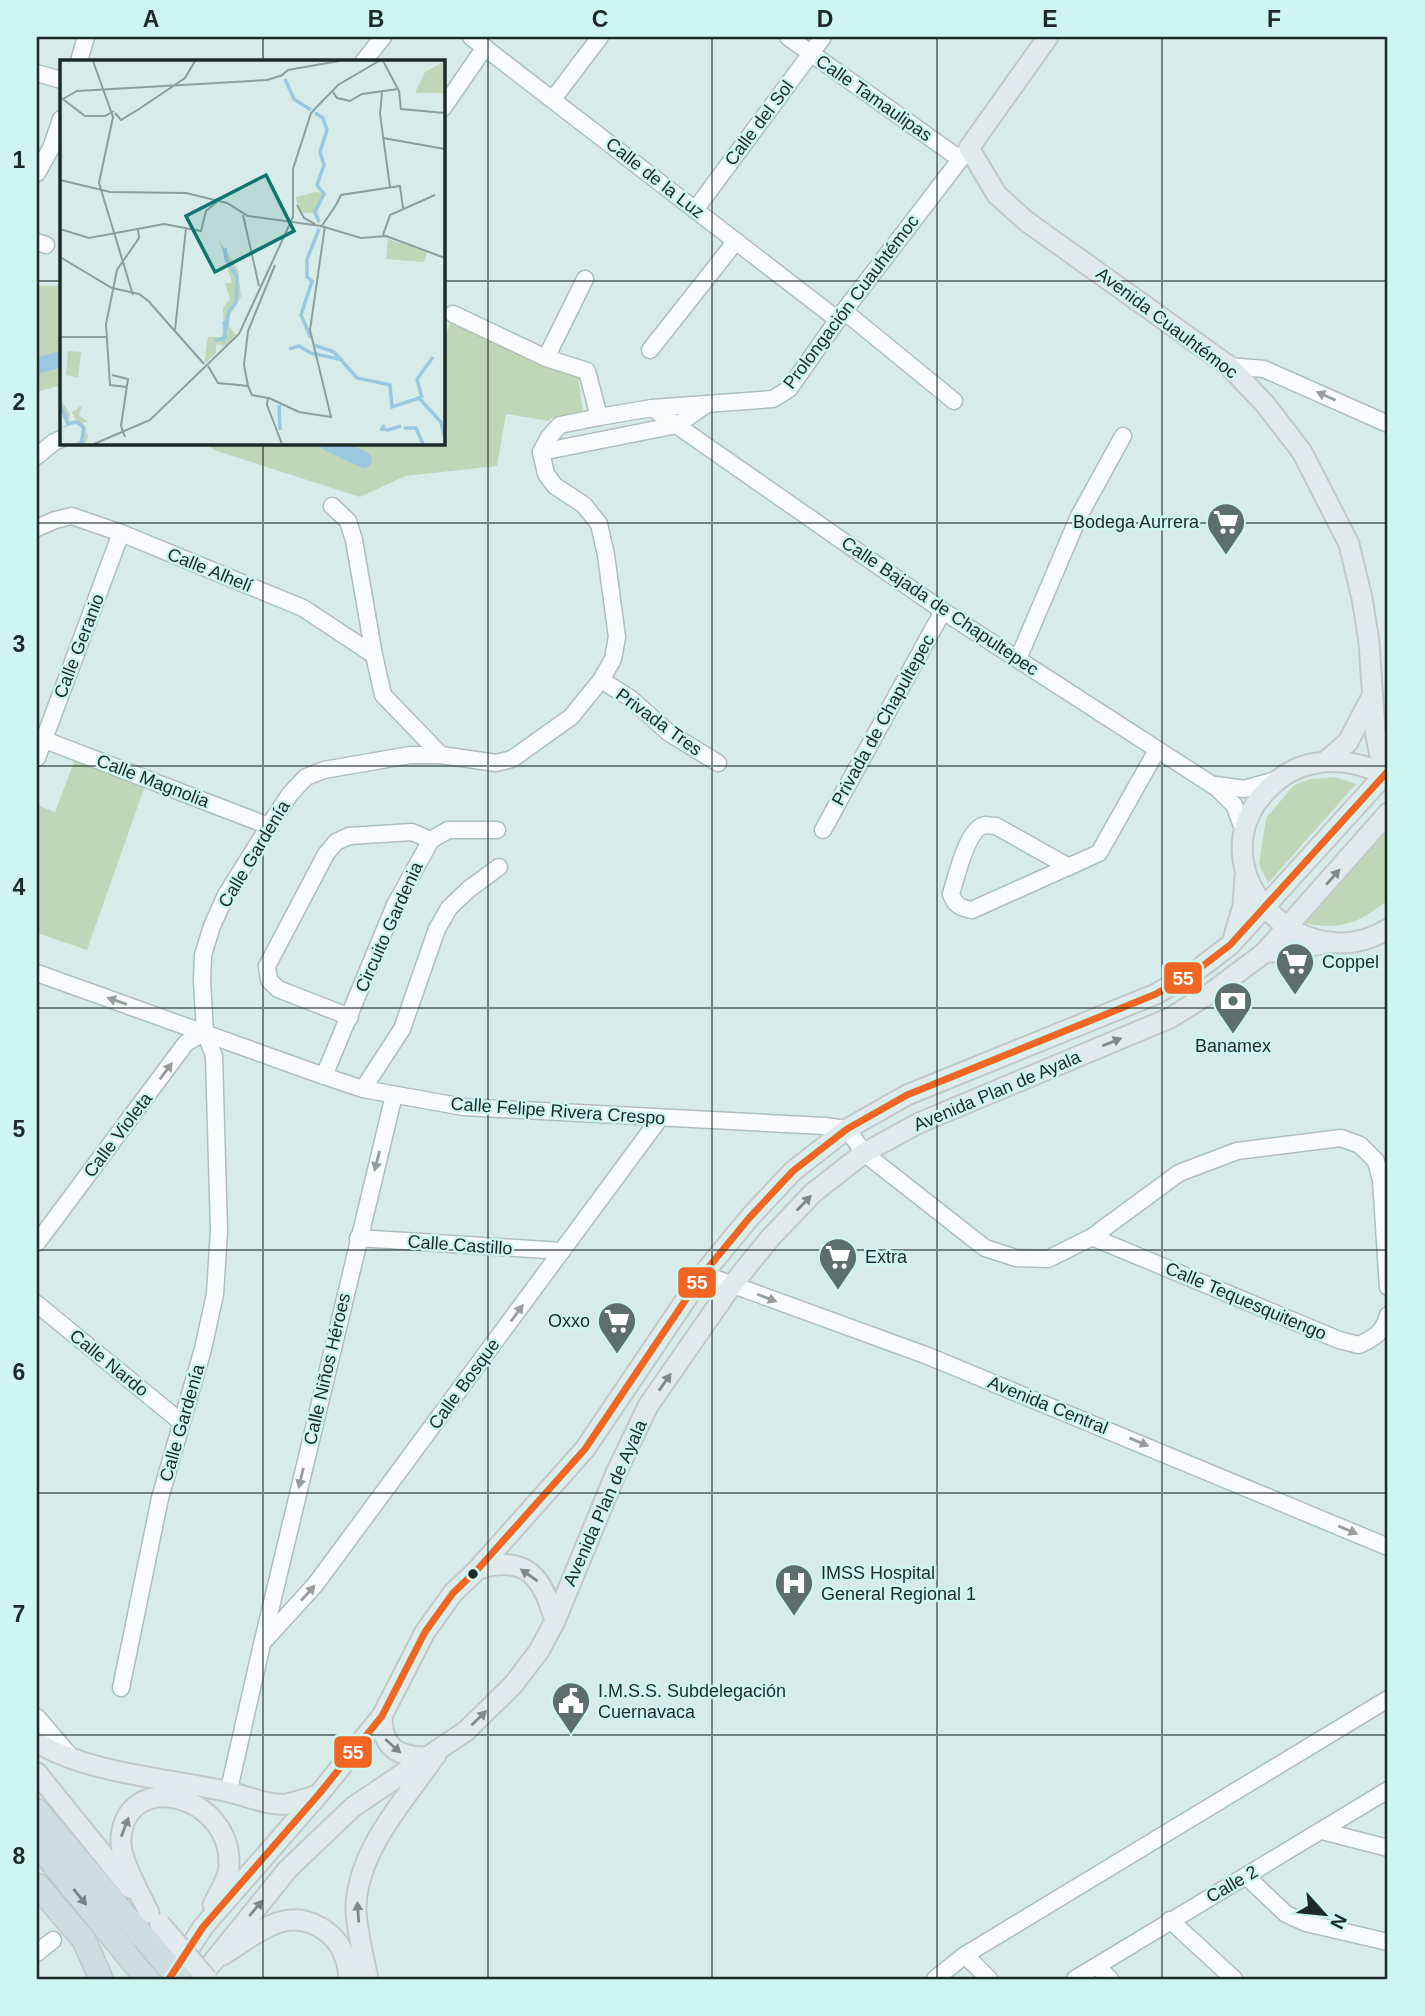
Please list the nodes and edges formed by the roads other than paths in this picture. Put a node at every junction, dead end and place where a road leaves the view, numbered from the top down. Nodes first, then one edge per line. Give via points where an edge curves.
1 (86, 37) edge
2 (383, 37) edge
3 (471, 37) edge
4 (600, 37) edge
5 (788, 37) edge
6 (823, 37) edge
7 (1048, 37) edge
8 (485, 47) junction
9 (811, 54) junction
10 (79, 60) edge
11 (365, 60) edge
12 (37, 73) edge
13 (60, 80) edge
14 (553, 99) junction
15 (444, 107) edge
16 (60, 122) edge
17 (964, 153) junction
18 (37, 173) edge
19 (695, 210) junction
20 (736, 241) junction
21 (585, 279) dead end
22 (453, 314) dead end
23 (841, 316) junction
24 (650, 350) dead end
25 (546, 358) junction
26 (1229, 366) junction
27 (954, 401) dead end
28 (709, 403) junction
29 (652, 408) junction
30 (599, 417) junction
31 (1388, 424) edge
32 (677, 425) junction
33 (1123, 436) dead end
34 (60, 439) edge
35 (541, 452) junction
36 (37, 456) edge
37 (332, 506) dead end
38 (37, 528) edge
39 (121, 533) junction
40 (943, 611) junction
41 (374, 655) junction
42 (1017, 659) junction
43 (601, 680) junction
44 (1371, 697) junction
45 (40, 738) edge
46 (1382, 738) edge
47 (1157, 750) junction
48 (441, 755) junction
49 (37, 758) edge
50 (1326, 761) junction
51 (718, 763) dead end
52 (1387, 776) edge
53 (1276, 780) junction
54 (1207, 782) junction
55 (1388, 813) edge
56 (270, 826) junction
57 (497, 830) dead end
58 (823, 830) dead end
59 (1244, 831) junction
60 (431, 840) junction
61 (1244, 865) junction
62 (499, 867) dead end
63 (1069, 867) junction
64 (1264, 909) junction
65 (1288, 929) junction
66 (1383, 937) edge
67 (1335, 944) junction
68 (1230, 945) junction
69 (1264, 953) junction
70 (37, 973) edge
71 (350, 1017) junction
72 (205, 1032) junction
73 (324, 1076) junction
74 (363, 1088) junction
75 (394, 1095) junction
76 (660, 1118) junction
77 (847, 1129) junction
78 (864, 1153) junction
79 (1093, 1237) junction
80 (358, 1238) junction
81 (37, 1243) edge
82 (562, 1251) junction
83 (703, 1274) junction
84 (732, 1285) junction
85 (1388, 1287) edge
86 (37, 1304) edge
87 (1388, 1315) edge
88 (181, 1422) junction
89 (1388, 1547) edge
90 (478, 1569) junction
91 (555, 1621) junction
92 (261, 1644) junction
93 (121, 1688) dead end
94 (1388, 1699) edge
95 (382, 1716) junction
96 (37, 1717) edge
97 (37, 1742) edge
98 (433, 1753) junction
99 (71, 1756) junction
100 (37, 1773) edge
101 (230, 1785) dead end
102 (1388, 1790) edge
103 (319, 1794) junction
104 (37, 1811) edge
105 (1322, 1831) junction
106 (37, 1844) edge
107 (1388, 1848) edge
108 (1246, 1876) junction
109 (37, 1885) edge
110 (1170, 1920) junction
111 (151, 1925) junction
112 (203, 1927) junction
113 (53, 1940) dead end
114 (1388, 1942) edge
115 (37, 1953) edge
116 (965, 1955) junction
117 (1097, 1966) junction
118 (210, 1970) edge
119 (101, 1979) edge
120 (147, 1979) edge
121 (169, 1979) edge
122 (178, 1979) edge
123 (200, 1979) edge
124 (349, 1979) edge
125 (368, 1979) edge
126 (934, 1979) edge
127 (989, 1979) edge
128 (1075, 1979) edge
129 (1110, 1979) edge
130 (1234, 1979) edge

1 - 10 street
2 - 11 street
3 - 8 street, Calle de la Luz
4 - 14 street
5 - 9 street, Calle Tamaulipas
6 - 9 street, Calle del Sol
7 - 17 main road
8 - 14 street, Calle de la Luz
8 - 15 street
9 - 17 street, Calle Tamaulipas
9 - 19 street, Calle del Sol
12 - 13 street
14 - 19 street, Calle de la Luz
16 - 18 street
17 - 23 street, Prolongación Cuauhtémoc
17 - 26 main road, Avenida Cuauhtémoc via 997,195 1026,221
19 - 20 street, Calle de la Luz
20 - 23 street, Calle de la Luz
20 - 24 street
21 - 25 street
22 - 25 street
23 - 27 street, Calle de la Luz
23 - 28 street, Prolongación Cuauhtémoc via 789,389 773,399
25 - 30 street via 587,371
31 -> 26 street via 1264,369
26 - 44 main road, Avenida Cuauhtémoc via 1302,452 1349,544 1369,642
28 - 29 street, Prolongación Cuauhtémoc
28 - 32 street
29 - 30 street, Prolongación Cuauhtémoc
29 - 32 street, Calle Bajada de Chapultepec
30 - 35 street, Prolongación Cuauhtémoc via 560,425
32 - 35 street
32 - 40 street, Calle Bajada de Chapultepec
33 - 42 street via 1079,516
34 - 36 street
35 - 43 street, Calle Gardenía via 546,474 555,486 584,505 599,524 617,637 613,659
37 - 41 street via 348,521 354,540
38 - 39 street, Calle Alhelí via 72,516
39 - 41 street, Calle Alhelí via 303,608
39 - 45 street, Calle Geranio
40 - 42 street, Calle Bajada de Chapultepec
40 - 58 street, Privada de Chapultepec
41 - 48 street via 383,695
42 - 47 street, Calle Bajada de Chapultepec
43 - 48 street, Calle Gardenía via 570,717 512,759 496,763
43 - 51 street, Privada Tres via 630,698 669,733
44 - 46 main road, Avenida Cuauhtémoc
44 - 50 main road, Avenida Cuauhtémoc via 1348,742
45 - 49 street, Calle Geranio
45 - 56 street, Calle Magnolia
46 - 52 main road, Avenida Cuauhtémoc
47 - 54 street, Calle Bajada de Chapultepec
47 - 63 street via 1099,853
48 - 56 street, Calle Gardenía via 410,755 315,773 290,794
50 - 52 main road via 1357,765
50 - 53 main road via 1299,766
52 - 64 main road, Avenida Plan de Ayala
53 - 54 street, Calle Bajada de Chapultepec via 1244,789
53 - 59 main road via 1250,811
54 - 59 street, Calle Bajada de Chapultepec via 1234,805
65 -> 55 main road, Avenida Plan de Ayala
56 - 72 street, Calle Gardenía via 212,926 203,955
57 - 60 street via 448,830
59 - 61 main road
60 - 71 street, Circuito Gardenia via 395,905
60 - 71 street via 412,832 349,836 336,842 267,966 268,980 278,989
61 - 64 main road
61 - 68 main road via 1243,906
62 - 74 street via 449,908 437,929 402,1029
63 - 63 street via 972,910 961,908 951,894 970,838 985,825 996,826
64 - 65 main road
64 - 68 main road, Avenida Plan de Ayala
65 - 67 main road
65 - 69 main road, Avenida Plan de Ayala
66 - 67 main road
67 - 69 main road
68 - 77 main road, Avenida Plan de Ayala via 1156,994 907,1095
78 -> 69 main road, Avenida Plan de Ayala via 919,1123 1170,1018
72 -> 70 street, Calle Felipe Rivera Crespo
71 - 73 street, Circuito Gardenia
72 - 73 street, Calle Felipe Rivera Crespo
81 -> 72 street, Calle Violeta via 186,1043
72 - 88 street, Calle Gardenía via 214,1056 219,1231 215,1294
73 - 74 street, Calle Felipe Rivera Crespo
74 - 75 street, Calle Felipe Rivera Crespo
75 - 76 street, Calle Felipe Rivera Crespo via 464,1107
75 -> 80 street, Calle Niños Héroes
76 - 77 street, Calle Felipe Rivera Crespo
76 - 82 street, Calle Bosque
77 - 78 street
77 - 83 main road, Avenida Plan de Ayala via 793,1171
78 - 79 street via 985,1248 1016,1258 1048,1259
84 -> 78 main road, Avenida Plan de Ayala via 813,1193
79 - 85 street via 1179,1173 1237,1151 1341,1138 1360,1145 1376,1161
79 - 87 street, Calle Tequesquitengo via 1339,1340 1359,1345 1374,1338
80 - 82 street, Calle Castillo
80 -> 92 street, Calle Niños Héroes
92 -> 82 street, Calle Bosque via 315,1585
83 - 84 street, Avenida Central
83 - 90 main road, Avenida Plan de Ayala via 585,1449
84 -> 89 street, Avenida Central via 928,1356
91 -> 84 main road, Avenida Plan de Ayala via 648,1406
86 - 88 street, Calle Nardo
88 - 93 street, Calle Gardenía via 160,1498
91 -> 90 main road via 541,1583 525,1570 509,1563
90 - 95 main road, Avenida Plan de Ayala via 453,1593 425,1632
98 -> 91 main road, Avenida Plan de Ayala via 466,1731 513,1685
92 - 101 street, Calle Niños Héroes
94 - 116 street
95 -> 98 main road via 382,1732 398,1752 411,1757
95 - 103 main road, Avenida Plan de Ayala
96 - 99 street
97 - 99 main road
118 -> 98 main road, Avenida Plan de Ayala via 288,1869 353,1807
125 -> 98 main road via 356,1906 365,1865
99 - 103 main road via 106,1768 266,1802 286,1804
100 - 111 main road
102 - 105 street, Calle 2
103 - 112 main road, Avenida Plan de Ayala
104 - 111 highway
105 - 107 street
105 - 108 street, Calle 2
106 -> 120 highway
108 - 110 street, Calle 2
108 - 114 street via 1286,1914
109 - 119 highway via 84,1940
110 - 117 street, Calle 2
110 - 130 street
111 -> 112 main road via 125,1861 121,1838 127,1818 140,1803 156,1796 187,1800 203,1810 218,1824 228,1844 229,1868
111 - 118 main road, bridge
111 - 122 highway, bridge
112 - 121 main road
113 - 115 street
116 - 126 street
116 - 127 street
117 - 128 street, Calle 2
117 - 129 street
118 - 123 main road, Avenida Plan de Ayala
118 - 124 main road via 279,1922 299,1920 320,1926 334,1938 345,1956

